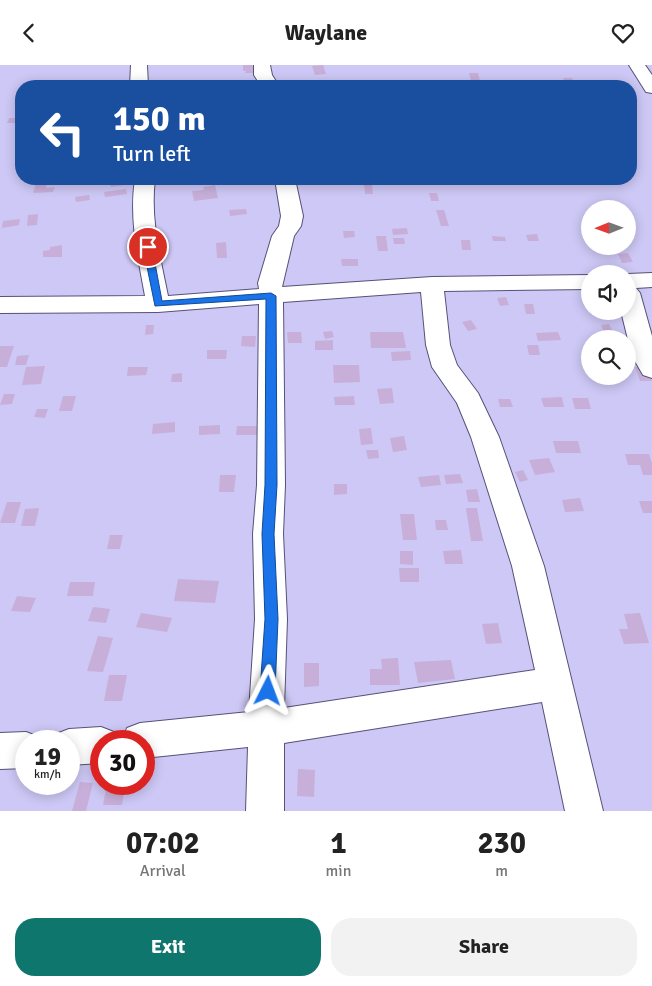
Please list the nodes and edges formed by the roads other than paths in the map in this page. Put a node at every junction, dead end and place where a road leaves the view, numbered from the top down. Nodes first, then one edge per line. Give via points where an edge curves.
1 (139, 65) edge
2 (262, 65) edge
3 (637, 65) edge
4 (139, 80) edge
5 (266, 80) edge
6 (652, 88) edge
7 (144, 185) edge
8 (286, 185) edge
9 (652, 280) edge
10 (636, 281) edge
11 (581, 282) edge
12 (432, 284) junction
13 (271, 296) junction
14 (158, 304) junction
15 (0, 305) edge
16 (635, 320) edge
17 (652, 369) edge
18 (554, 683) junction
19 (266, 728) junction
20 (155, 739) edge
21 (15, 750) edge
22 (0, 751) edge
23 (264, 811) edge
24 (584, 811) edge

1 - 4 street
2 - 5 street
3 - 6 street
7 - 14 street via 144,228
8 - 13 street via 292,216 270,283
9 - 10 street
11 - 12 street
12 - 13 street
12 - 18 street via 445,367 469,400 485,437 528,566
13 - 14 street
13 - 19 street via 268,534 271,619
14 - 15 street
16 - 17 street
18 - 19 street
18 - 24 street
19 - 20 street
19 - 23 street
21 - 22 street

